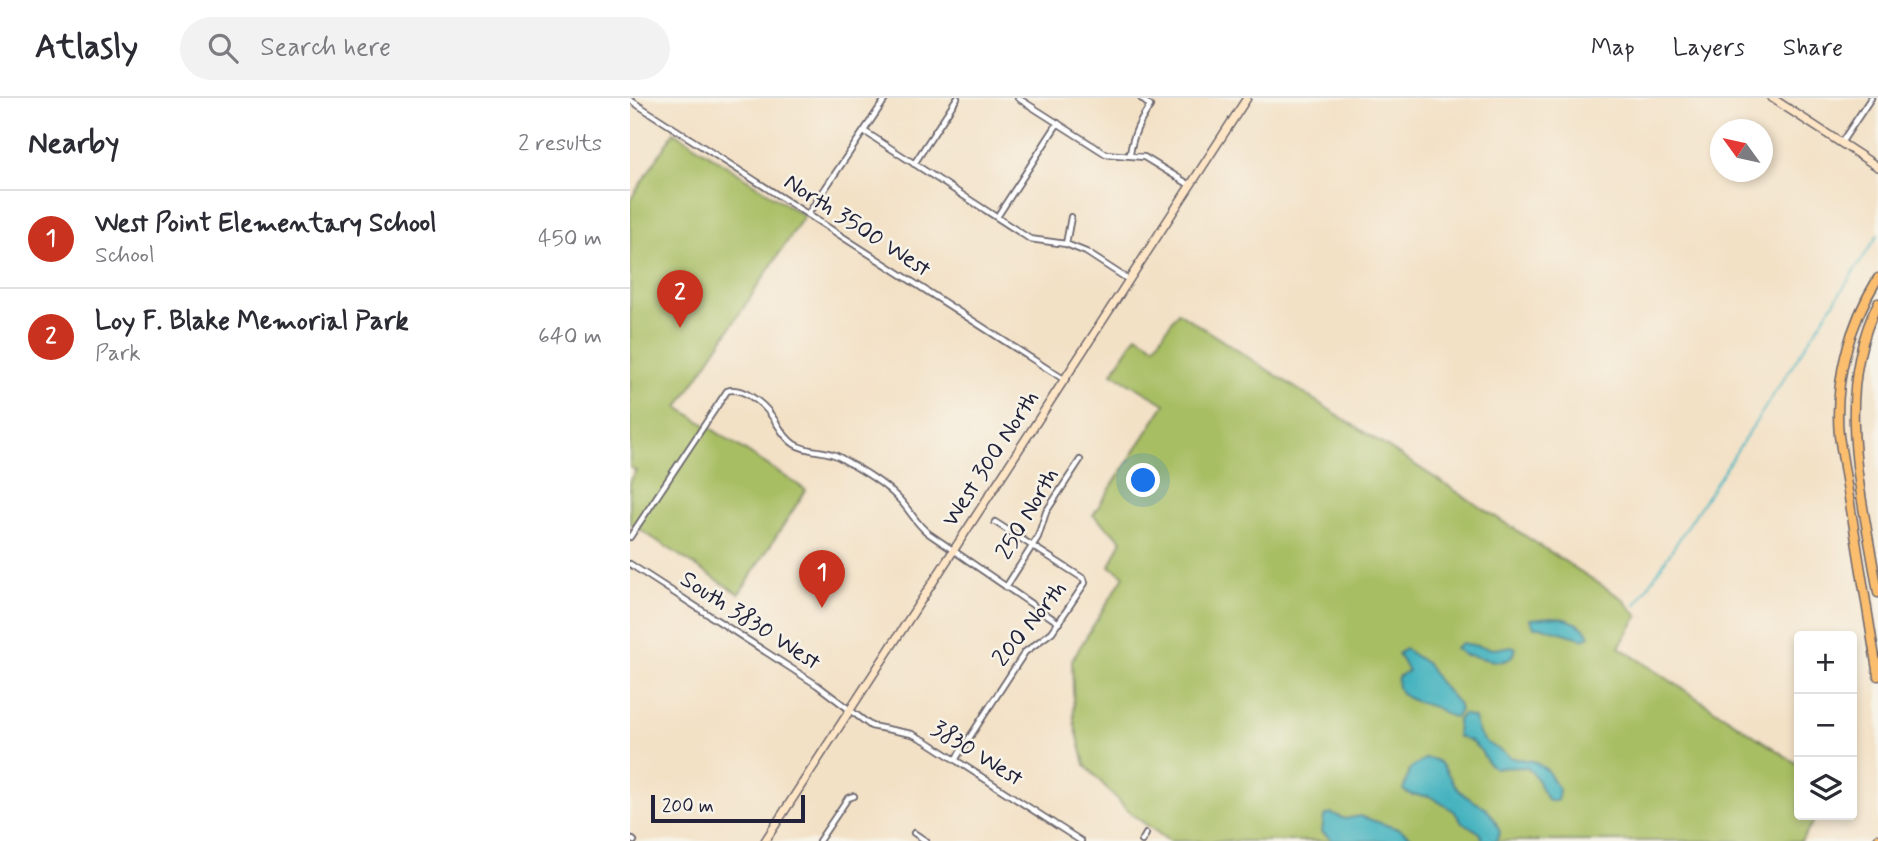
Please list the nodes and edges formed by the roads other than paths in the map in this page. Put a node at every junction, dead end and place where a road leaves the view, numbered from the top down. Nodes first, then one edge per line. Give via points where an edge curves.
1 (886, 98) edge
2 (957, 98) edge
3 (1018, 98) edge
4 (1141, 98) edge
5 (1247, 98) edge
6 (1772, 98) edge
7 (1871, 98) edge
8 (630, 100) edge
9 (1058, 123) junction
10 (864, 131) junction
11 (1841, 143) junction
12 (1130, 154) junction
13 (914, 164) junction
14 (1878, 167) edge
15 (1191, 186) junction
16 (808, 214) junction
17 (1071, 217) dead end
18 (997, 218) junction
19 (1066, 244) junction
20 (1878, 278) edge
21 (1130, 281) junction
22 (1878, 303) edge
23 (1066, 380) junction
24 (1080, 460) dead end
25 (995, 522) dead end
26 (630, 537) edge
27 (1032, 545) junction
28 (953, 551) junction
29 (630, 564) edge
30 (1006, 587) junction
31 (1878, 593) edge
32 (1059, 623) junction
33 (1878, 676) edge
34 (849, 711) junction
35 (955, 760) junction
36 (853, 796) dead end
37 (914, 833) dead end
38 (1146, 834) dead end
39 (765, 841) edge
40 (819, 841) edge
41 (926, 841) edge
42 (1082, 841) edge
43 (1142, 841) edge

1 - 10 street
2 - 13 street
3 - 9 street
4 - 12 street via 1150,106 1136,126
5 - 15 main road, West 300 North
6 - 11 main road
7 - 11 street
8 - 16 street, North 3500 West
9 - 12 street via 1106,154
9 - 18 street
10 - 13 street
10 - 16 street
11 - 14 main road
12 - 15 street via 1144,157
13 - 18 street
15 - 21 main road, West 300 North
16 - 23 street, North 3500 West
17 - 19 street
18 - 19 street via 1030,239
19 - 21 street
20 - 33 main road via 1848,343 1838,412
21 - 23 main road, West 300 North
22 - 31 main road via 1859,355 1852,412
23 - 28 main road, West 300 North
24 - 27 street, 250 North via 1046,512
25 - 27 street
26 - 28 street via 704,423 733,389 764,407 792,443 839,457 891,491 922,529
27 - 30 street, 250 North
27 - 32 street, 200 North via 1085,581
28 - 30 street
28 - 34 main road, West 300 North
29 - 34 street, South 3830 West via 817,685
30 - 32 street
32 - 35 street, 200 North via 1025,652
34 - 35 street, 3830 West via 877,728 918,737
34 - 39 main road, West 300 North
35 - 42 street, 3830 West
36 - 40 street
37 - 41 street
38 - 43 street

